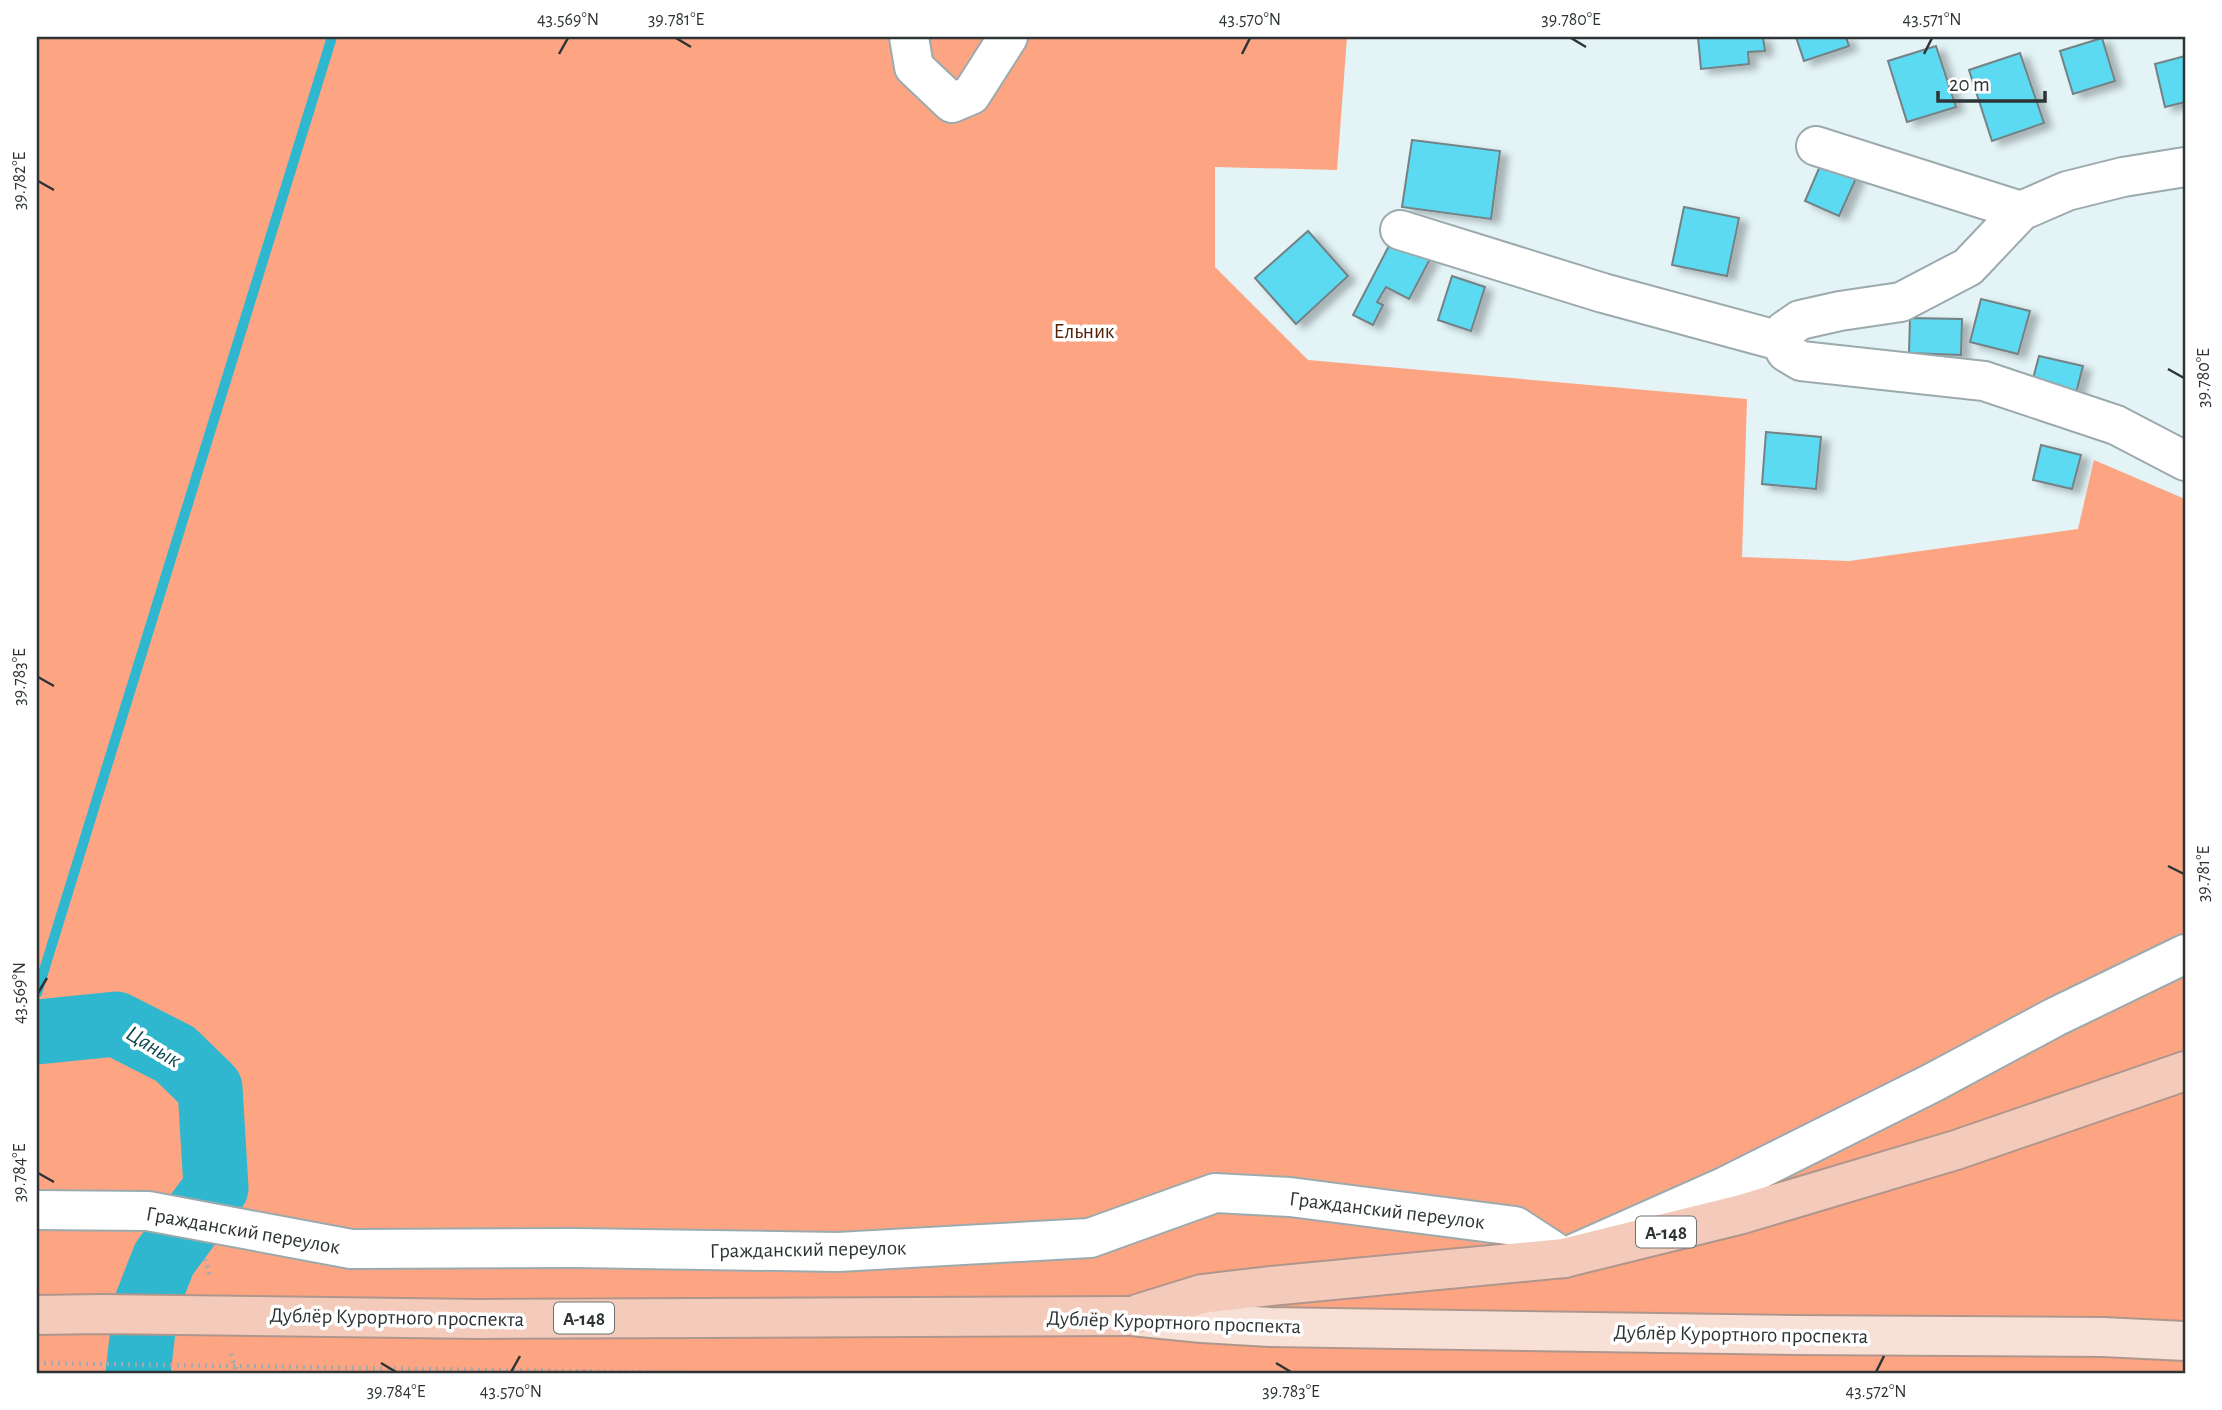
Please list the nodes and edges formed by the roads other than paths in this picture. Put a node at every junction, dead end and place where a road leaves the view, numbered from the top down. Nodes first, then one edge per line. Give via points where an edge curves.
1 (909, 37) edge
2 (1008, 37) edge
3 (1815, 146) dead end
4 (2185, 167) edge
5 (2021, 211) junction
6 (1400, 230) dead end
7 (1780, 341) junction
8 (2185, 461) edge
9 (2185, 954) edge
10 (2185, 1071) edge
11 (37, 1210) edge
12 (1563, 1258) junction
13 (37, 1315) edge
14 (1131, 1316) junction
15 (2185, 1341) edge

1 - 2 lane via 914,67 952,103 971,95
3 - 5 lane
4 - 5 lane via 2067,191
5 - 7 lane via 1968,267 1902,302 1800,320 1784,331
6 - 7 lane via 1603,293
7 - 8 lane via 1786,352 1801,361 1984,381 2116,425
9 - 12 lane via 1726,1186
10 - 12 highway, А-148 via 1956,1150 1742,1214
11 - 12 lane, Гражданский переулок via 148,1211 351,1249 838,1251 1090,1238 1215,1193 1290,1196 1515,1226
12 - 14 highway, А-148 via 1202,1294
13 - 14 highway, Дублёр Курортного проспекта / А-148, bridge via 480,1319
14 - 15 main road, Дублёр Курортного проспекта / А-148 via 1270,1326

